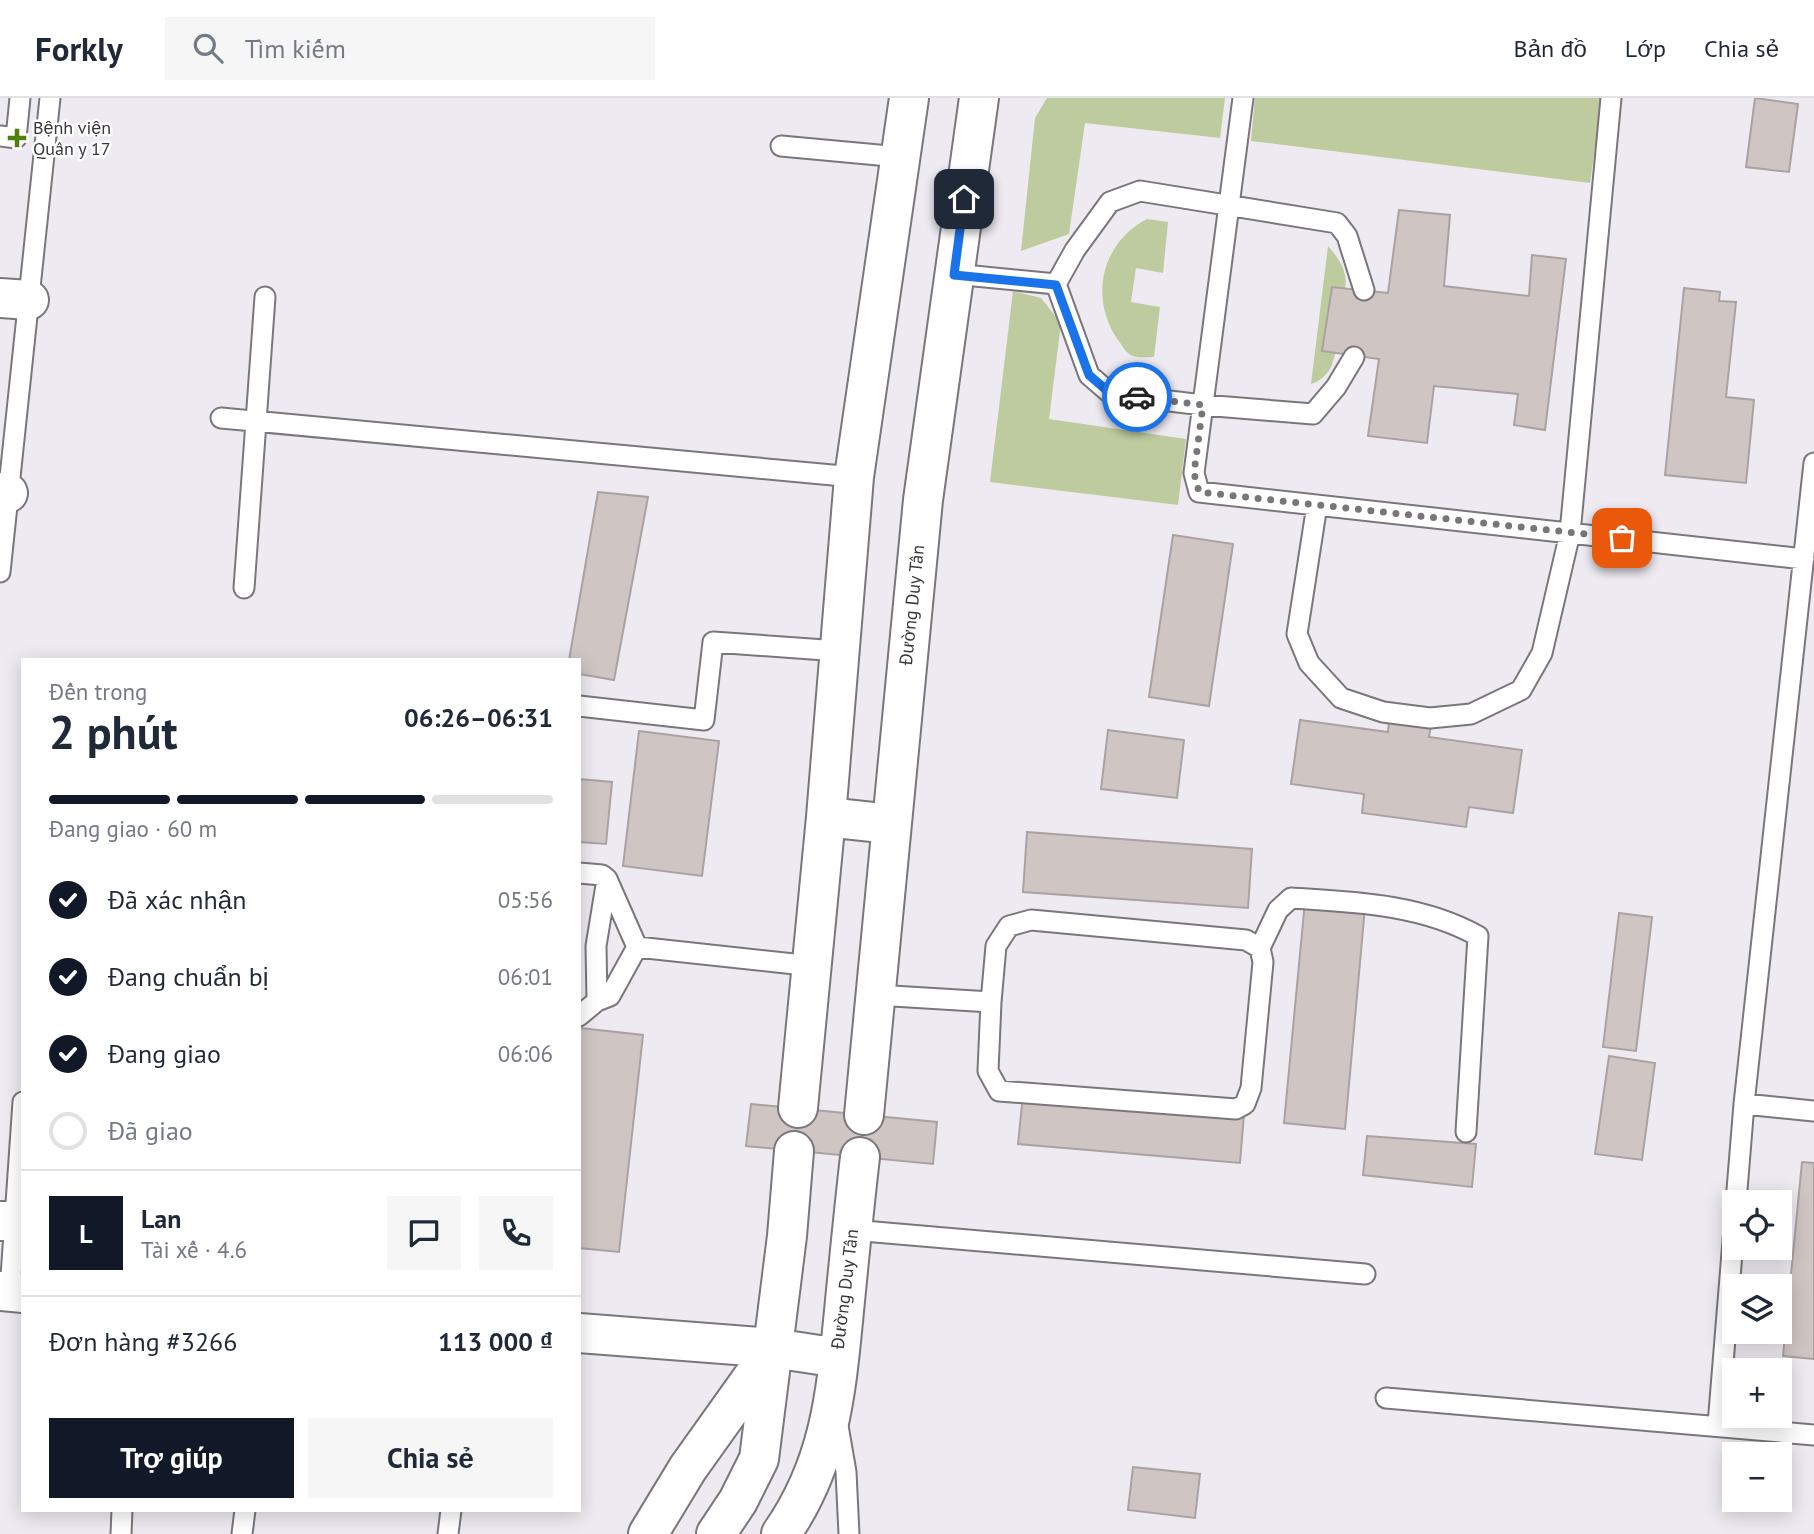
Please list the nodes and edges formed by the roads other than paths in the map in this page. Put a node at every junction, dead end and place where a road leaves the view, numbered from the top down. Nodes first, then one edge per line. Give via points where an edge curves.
1 (20, 98) edge
2 (50, 98) edge
3 (909, 98) edge
4 (979, 98) edge
5 (1243, 98) edge
6 (1611, 98) edge
7 (0, 136) edge
8 (781, 146) dead end
9 (900, 157) junction
10 (1229, 207) junction
11 (954, 275) junction
12 (1056, 285) junction
13 (1364, 290) dead end
14 (265, 297) dead end
15 (14, 299) edge
16 (1354, 357) dead end
17 (1203, 405) junction
18 (221, 418) dead end
19 (256, 422) junction
20 (1814, 463) edge
21 (854, 477) junction
22 (4, 492) edge
23 (1317, 505) junction
24 (1570, 533) junction
25 (1804, 559) junction
26 (0, 572) edge
27 (244, 588) dead end
28 (839, 651) junction
29 (581, 706) edge
30 (826, 817) junction
31 (891, 824) junction
32 (581, 873) edge
33 (607, 879) junction
34 (588, 945) edge
35 (637, 947) junction
36 (1260, 948) junction
37 (813, 966) junction
38 (876, 995) junction
39 (597, 1001) junction
40 (991, 1002) junction
41 (581, 1014) edge
42 (1744, 1104) junction
43 (797, 1108) dead end
44 (1814, 1111) edge
45 (864, 1115) dead end
46 (1466, 1132) dead end
47 (21, 1147) edge
48 (794, 1151) dead end
49 (860, 1157) dead end
50 (1737, 1190) edge
51 (7, 1221) edge
52 (852, 1230) junction
53 (1731, 1260) edge
54 (1365, 1273) dead end
55 (11, 1292) edge
56 (581, 1334) edge
57 (773, 1348) junction
58 (839, 1358) junction
59 (1386, 1398) dead end
60 (834, 1404) junction
61 (1718, 1425) junction
62 (1814, 1435) edge
63 (122, 1512) edge
64 (245, 1512) edge
65 (451, 1512) edge
66 (121, 1534) edge
67 (243, 1534) edge
68 (448, 1534) edge
69 (648, 1534) edge
70 (716, 1534) edge
71 (781, 1534) edge
72 (849, 1534) edge

1 - 7 lane via 16,138
2 - 15 lane
3 - 9 street
4 - 11 street, Đường Duy Tân
5 - 10 lane
6 - 24 lane
8 - 9 lane
9 - 21 street
10 - 12 lane via 1140,191 1110,202
10 - 13 lane via 1337,223 1347,236
10 - 17 lane
11 - 12 lane
11 - 31 street, Đường Duy Tân via 922,500
12 - 17 lane via 1089,375 1111,394
14 - 19 lane
15 - 22 lane
16 - 17 lane via 1313,414
17 - 23 lane via 1194,473 1199,492
18 - 19 lane
19 - 21 lane
19 - 27 lane
20 - 25 lane
21 - 28 street
22 - 26 lane
23 - 24 lane
23 - 24 lane via 1297,634 1309,663 1341,698 1383,712 1430,718 1471,714 1521,690 1542,653
24 - 25 lane
25 - 42 lane
28 - 29 lane via 713,642 704,720
28 - 30 street
30 - 31 street
30 - 37 street
31 - 38 street, Đường Duy Tân
32 - 33 lane
33 - 34 lane
33 - 35 lane
34 - 39 lane
35 - 37 lane
35 - 39 lane via 610,996
36 - 40 lane via 1246,940 1031,920 1009,926 996,946
36 - 40 lane via 1263,962 1251,1088 1245,1104 1236,1110 999,1091 988,1071
36 - 46 lane via 1278,910 1291,898 1376,903 1455,923 1478,936
37 - 43 street
38 - 40 lane
38 - 45 street, Đường Duy Tân
39 - 41 lane
42 - 44 lane
42 - 50 lane
47 - 51 lane
48 - 57 street
49 - 52 street, Đường Duy Tân
51 - 55 lane
52 - 54 lane
52 - 58 street, Đường Duy Tân
53 - 61 lane
56 - 57 street, Đường Duy Tân
57 - 58 street, Đường Duy Tân
57 - 69 street via 688,1468
57 - 70 street via 759,1458
58 - 60 street
59 - 61 lane
60 - 71 street via 800,1506
60 - 72 lane via 846,1472
61 - 62 lane
63 - 66 lane
64 - 67 lane
65 - 68 lane

